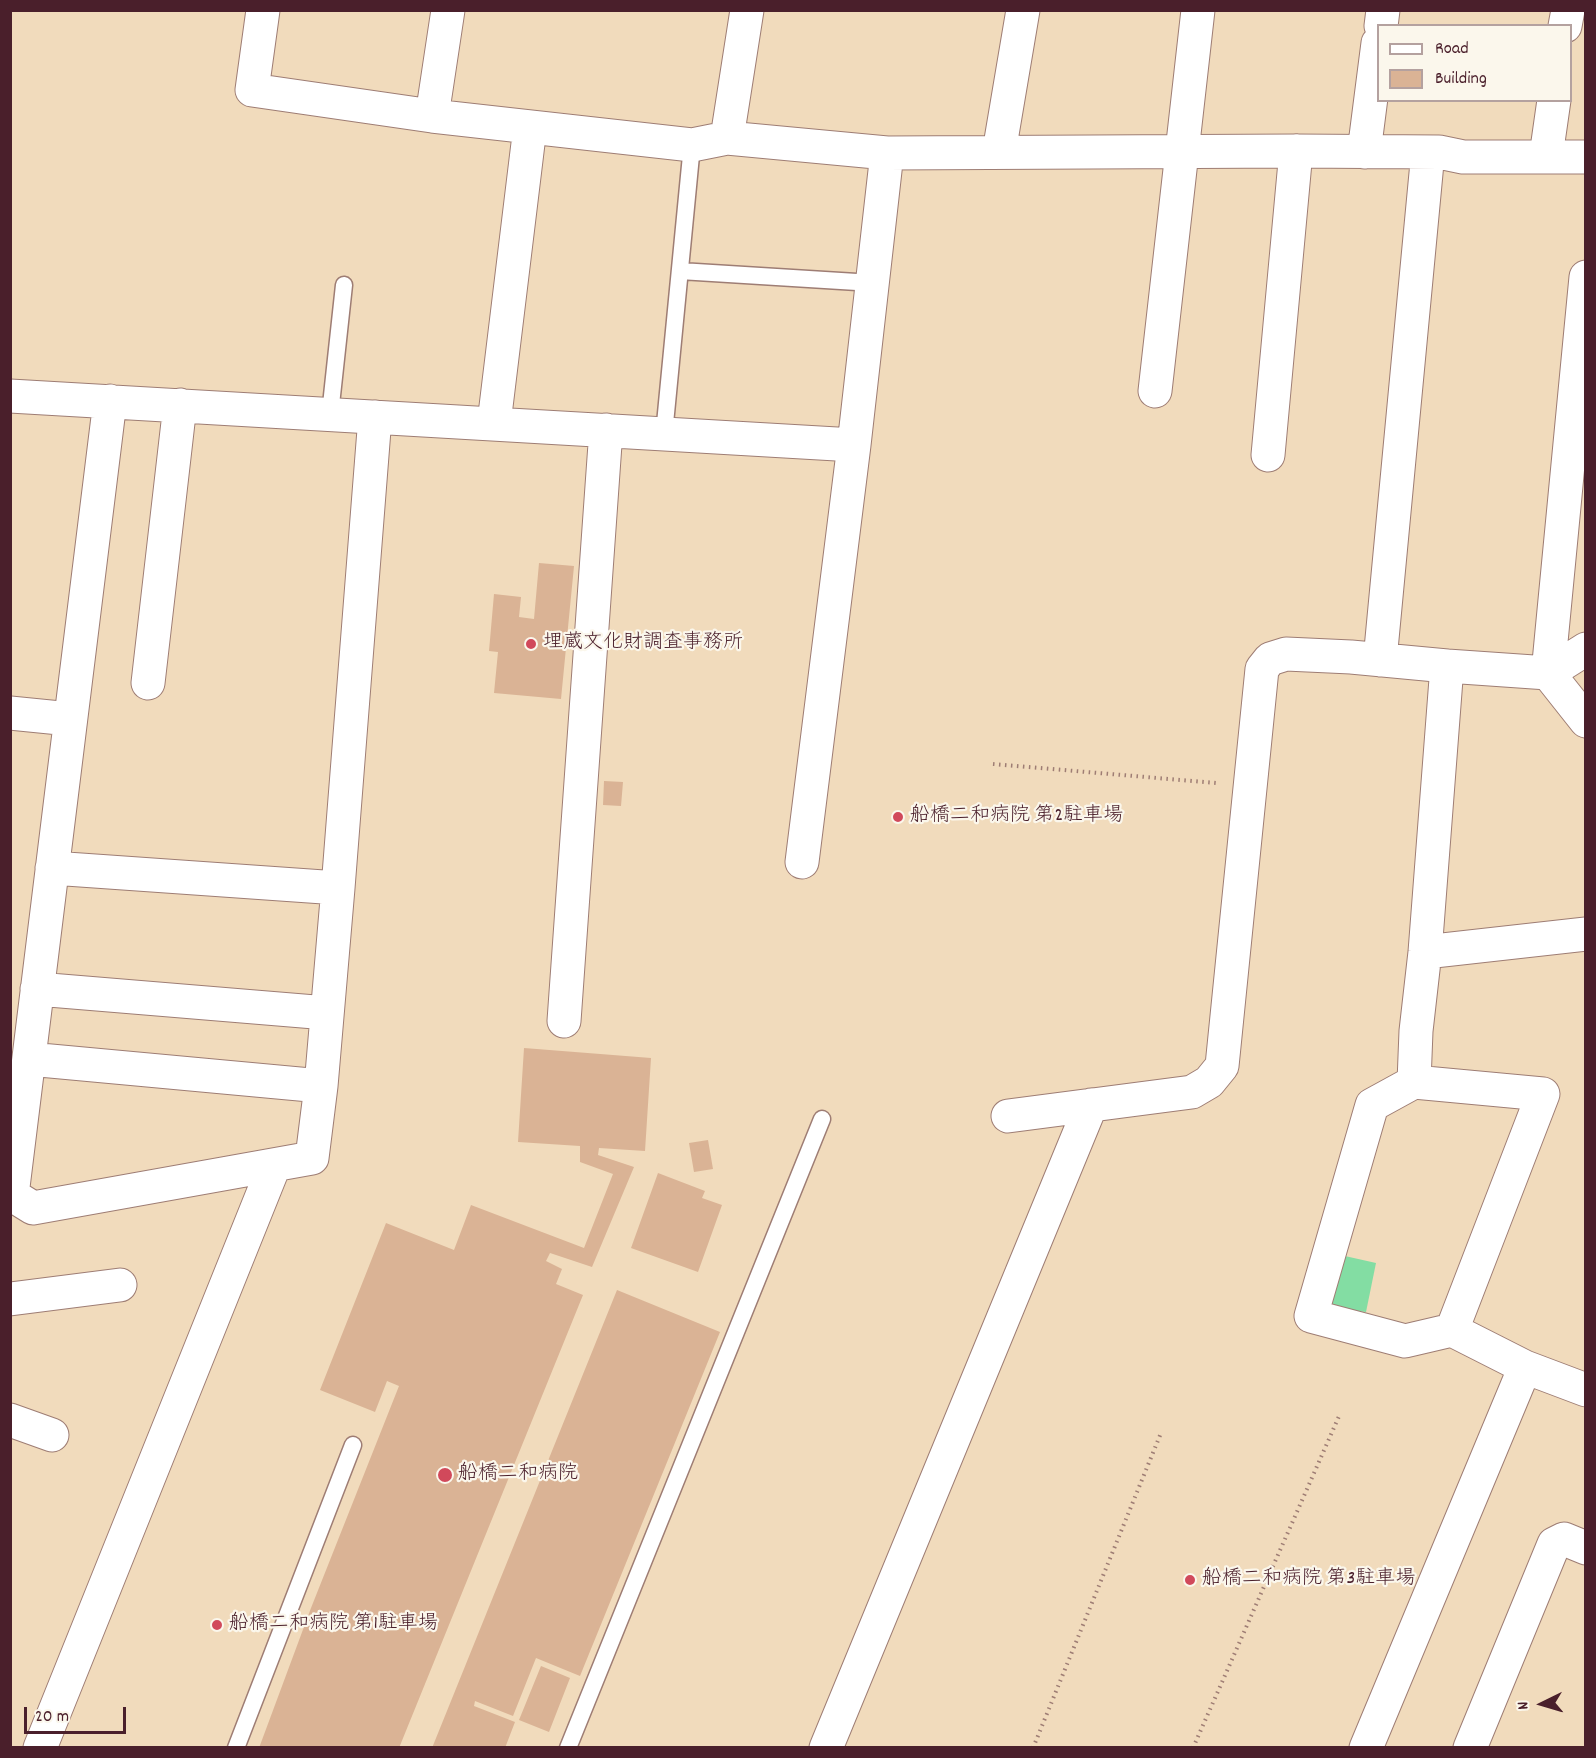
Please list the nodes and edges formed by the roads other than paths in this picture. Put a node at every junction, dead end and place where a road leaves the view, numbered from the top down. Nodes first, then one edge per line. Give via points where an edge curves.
1 (263, 10) edge
2 (448, 10) edge
3 (747, 10) edge
4 (1023, 10) edge
5 (1198, 10) edge
6 (1377, 51) edge
7 (1554, 102) edge
8 (432, 116) junction
9 (530, 127) junction
10 (727, 138) junction
11 (692, 145) junction
12 (1296, 151) junction
13 (999, 152) junction
14 (1181, 152) junction
15 (1364, 152) junction
16 (1428, 152) junction
17 (887, 153) junction
18 (1546, 156) junction
19 (1586, 156) edge
20 (680, 271) junction
21 (1586, 277) edge
22 (873, 282) junction
23 (344, 285) dead end
24 (1155, 391) dead end
25 (10, 396) edge
26 (110, 401) junction
27 (180, 405) junction
28 (330, 414) junction
29 (375, 417) junction
30 (494, 423) junction
31 (606, 430) junction
32 (664, 434) junction
33 (854, 445) junction
34 (1268, 454) dead end
35 (1586, 649) edge
36 (1380, 660) junction
37 (1447, 666) junction
38 (1548, 673) junction
39 (148, 683) dead end
40 (10, 713) edge
41 (70, 719) junction
42 (1586, 721) edge
43 (802, 862) dead end
44 (52, 868) junction
45 (338, 888) junction
46 (1586, 934) edge
47 (1425, 952) junction
48 (37, 989) junction
49 (327, 1013) junction
50 (564, 1021) dead end
51 (23, 1047) edge
52 (1414, 1082) junction
53 (321, 1086) junction
54 (1091, 1106) junction
55 (1008, 1116) dead end
56 (822, 1119) dead end
57 (274, 1166) junction
58 (120, 1285) dead end
59 (10, 1299) edge
60 (1452, 1330) junction
61 (1525, 1367) junction
62 (1586, 1390) edge
63 (10, 1420) edge
64 (52, 1435) dead end
65 (353, 1445) dead end
66 (1586, 1548) edge
67 (40, 1748) edge
68 (236, 1748) edge
69 (568, 1748) edge
70 (826, 1748) edge
71 (1366, 1748) edge
72 (1470, 1748) edge

1 - 8 street via 252,90
2 - 8 street
3 - 10 street
4 - 13 street
5 - 14 street
6 - 15 street
7 - 18 street
8 - 9 street
9 - 11 street
9 - 30 street
10 - 11 street
10 - 17 street
11 - 20 lane
12 - 14 street
12 - 15 street
12 - 34 street
13 - 14 street
13 - 17 street
14 - 24 street
15 - 16 street
16 - 18 street via 1463,157
16 - 36 street
17 - 22 street
18 - 19 street
20 - 22 lane
20 - 32 lane
21 - 38 street
22 - 33 street
23 - 28 lane
25 - 26 street
26 - 27 street
26 - 41 street
27 - 28 street
27 - 39 street
28 - 29 street
29 - 30 street
29 - 45 street
30 - 31 street
31 - 32 street
31 - 50 street
32 - 33 street
33 - 43 street
35 - 38 street
36 - 37 street
36 - 54 street via 1286,654 1270,659 1262,669 1222,1066 1209,1082 1192,1092
37 - 38 street
37 - 47 street
38 - 42 street
40 - 41 street
41 - 44 street
44 - 45 street
44 - 48 street
45 - 49 street
46 - 47 street
47 - 52 street
48 - 49 street
48 - 51 street
49 - 53 street
51 - 53 street
51 - 57 street via 12,1195 33,1208
52 - 60 street via 1543,1094
52 - 60 street via 1372,1105 1311,1316 1405,1341
53 - 57 street via 312,1158
54 - 55 street
54 - 70 street
56 - 69 lane
57 - 67 street
58 - 59 street
60 - 61 street
61 - 62 street
61 - 71 street
63 - 64 street
65 - 68 lane
66 - 72 street via 1564,1539 1554,1544

